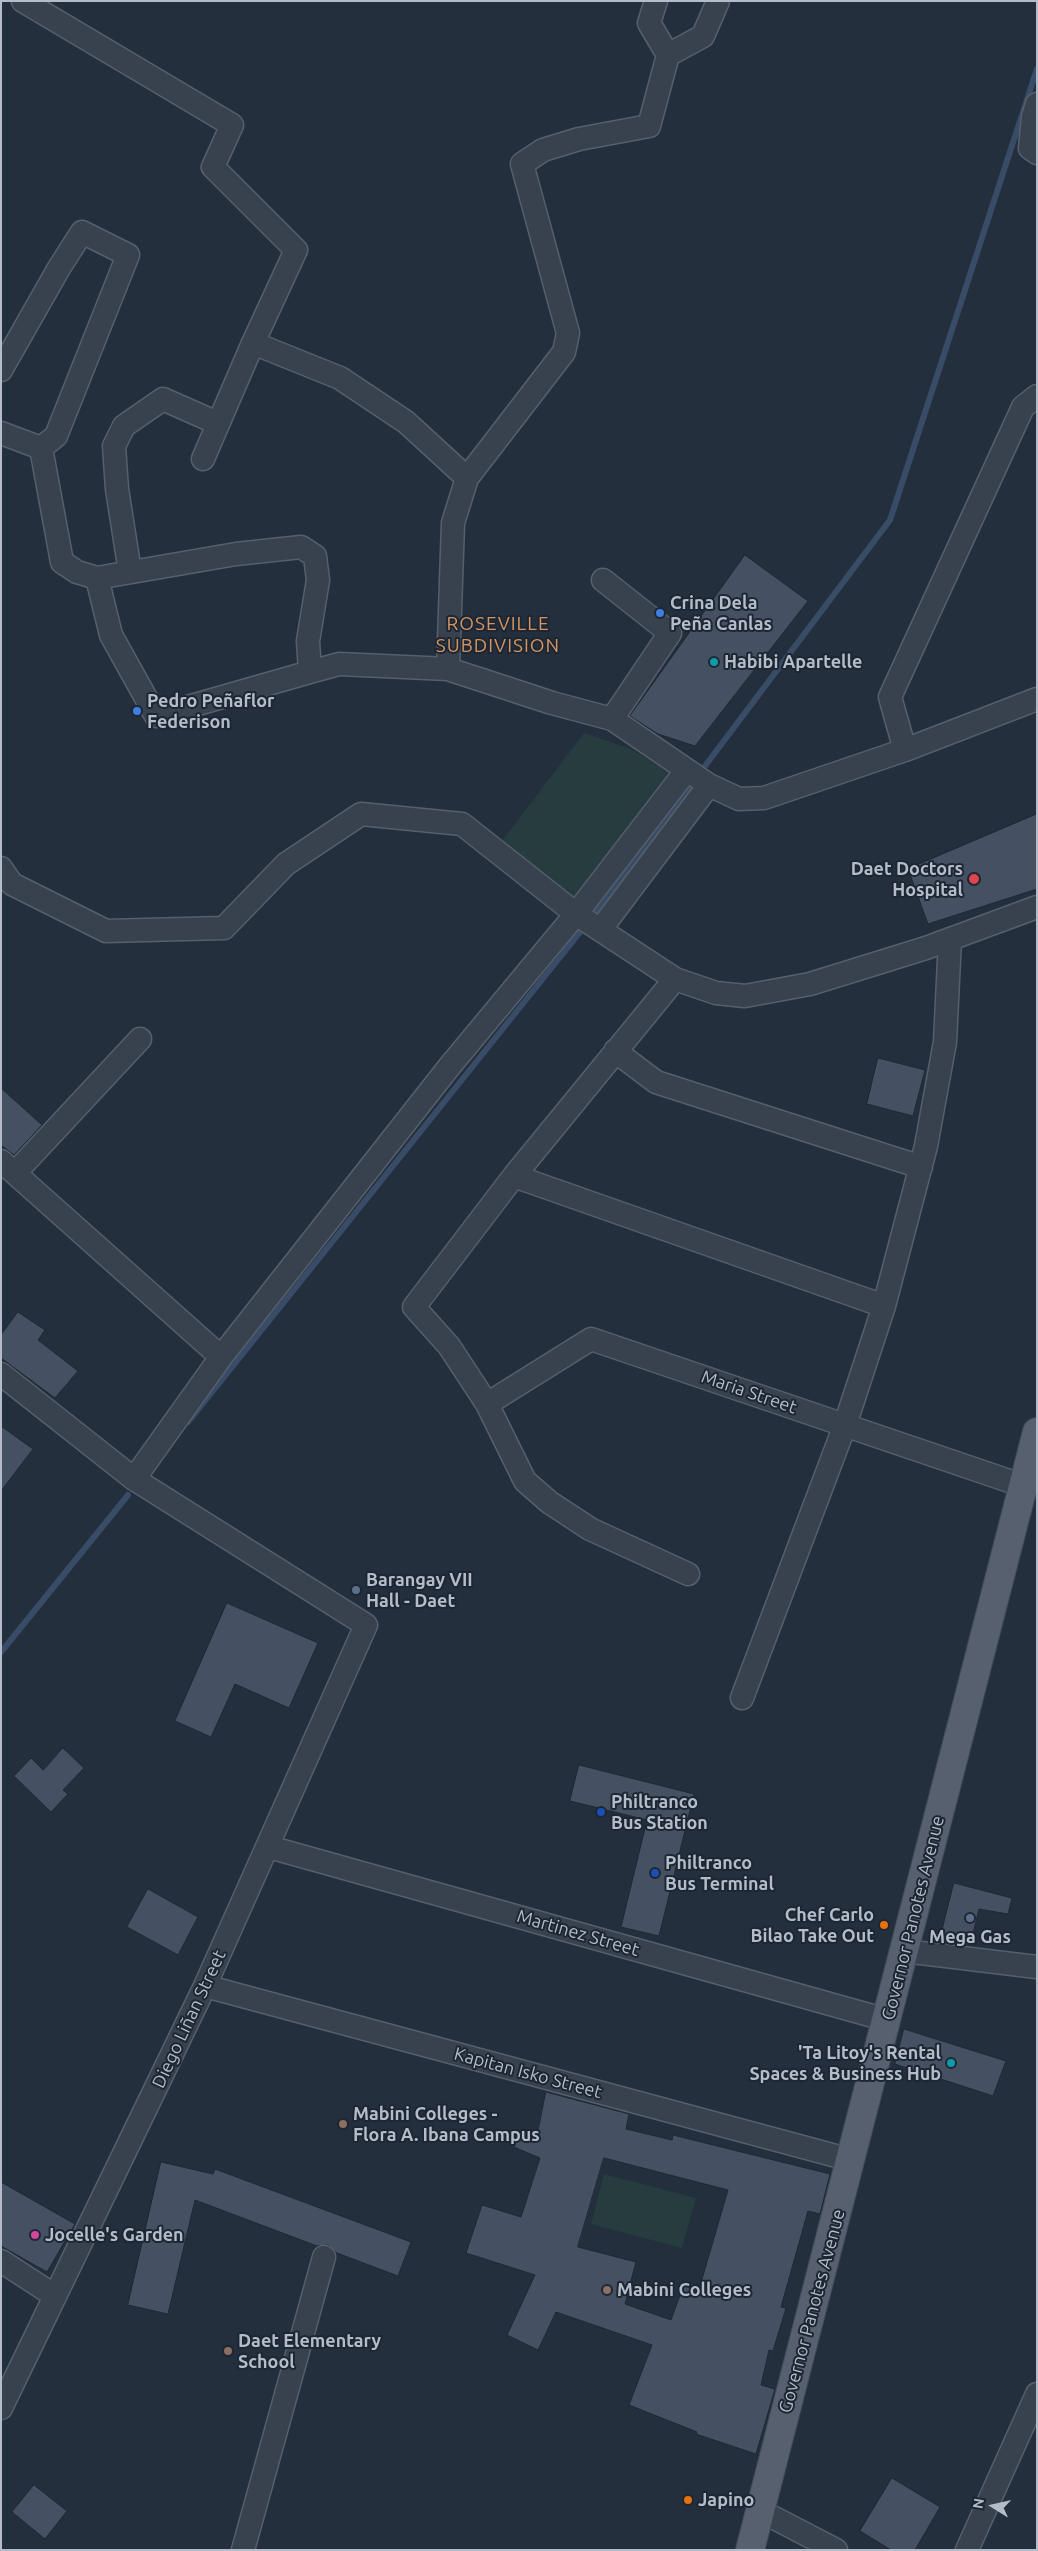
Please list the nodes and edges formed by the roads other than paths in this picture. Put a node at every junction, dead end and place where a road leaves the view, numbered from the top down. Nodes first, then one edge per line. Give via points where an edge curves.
1 (23, 1) edge
2 (656, 1) edge
3 (718, 1) edge
4 (668, 56) junction
5 (1037, 104) edge
6 (1037, 153) edge
7 (252, 343) junction
8 (1, 370) edge
9 (1037, 396) edge
10 (217, 423) junction
11 (1, 434) edge
12 (41, 448) junction
13 (203, 459) dead end
14 (467, 478) junction
15 (130, 572) junction
16 (97, 578) junction
17 (603, 580) dead end
18 (448, 669) junction
19 (310, 672) junction
20 (1037, 699) edge
21 (612, 719) junction
22 (905, 750) junction
23 (686, 771) junction
24 (709, 785) junction
25 (1, 868) edge
26 (1037, 907) edge
27 (576, 914) junction
28 (600, 930) junction
29 (950, 939) junction
30 (675, 979) junction
31 (140, 1038) dead end
32 (616, 1051) junction
33 (8, 1167) edge
34 (921, 1167) junction
35 (514, 1176) junction
36 (884, 1306) junction
37 (221, 1356) junction
38 (1, 1374) edge
39 (487, 1404) junction
40 (845, 1425) junction
41 (1037, 1432) edge
42 (134, 1478) junction
43 (1024, 1486) junction
44 (688, 1574) dead end
45 (742, 1698) dead end
46 (269, 1847) junction
47 (904, 1951) junction
48 (1037, 1967) edge
49 (205, 1986) junction
50 (887, 2020) junction
51 (851, 2160) junction
52 (324, 2257) dead end
53 (1, 2261) edge
54 (56, 2296) junction
55 (1037, 2394) edge
56 (1, 2408) edge
57 (759, 2510) junction
58 (243, 2550) edge
59 (750, 2550) edge
60 (836, 2550) edge
61 (967, 2550) edge

1 - 7 street via 232,125 213,168 296,250
2 - 4 street via 649,23
3 - 4 street via 703,36
4 - 14 street via 649,126 561,144 543,150 522,164 568,333 564,352
5 - 6 street via 1032,117 1030,148
7 - 10 street
7 - 14 street via 340,378 406,422
8 - 12 street via 82,232 128,256 56,436
9 - 22 street via 1023,407 890,696
10 - 13 street
10 - 15 street via 163,398 124,426 114,446
11 - 12 street
12 - 16 street via 62,562 77,572
14 - 18 street via 453,523
15 - 16 street
15 - 19 street via 301,547 315,556 318,580 308,641
16 - 19 street via 111,634 156,716
17 - 21 street via 670,633
18 - 19 street via 339,664
18 - 21 street
20 - 22 street
21 - 23 street
22 - 24 street via 764,798 739,799
23 - 24 street
23 - 27 street
24 - 28 street
25 - 27 street via 12,884 106,931 224,928 286,864 361,814 462,824
26 - 29 street
27 - 28 street
27 - 37 street via 449,1067
28 - 30 street
29 - 30 street via 826,980 774,992 744,996 716,994
29 - 34 street via 945,1042
30 - 32 street
31 - 33 street
32 - 34 street via 656,1082
32 - 35 street
33 - 37 street
34 - 36 street
35 - 36 street
35 - 39 street via 414,1307 449,1346
36 - 40 street
37 - 42 street
38 - 42 street
39 - 40 street, Maria Street via 591,1339
39 - 44 street via 525,1481 549,1502 590,1529
40 - 43 street, Maria Street
40 - 45 street
41 - 43 main road, Governor Panotes Avenue
42 - 46 street, Diego Liñan Street via 366,1625
43 - 47 main road, Governor Panotes Avenue
46 - 49 street, Diego Liñan Street
46 - 50 street, Martinez Street
47 - 48 street
47 - 50 main road, Governor Panotes Avenue
49 - 51 street, Kapitan Isko Street
49 - 54 street, Diego Liñan Street
50 - 51 main road, Governor Panotes Avenue
51 - 57 main road, Governor Panotes Avenue
52 - 58 street
53 - 54 street
54 - 56 street, Diego Liñan Street
55 - 61 street
57 - 59 main road, Governor Panotes Avenue
57 - 60 street

